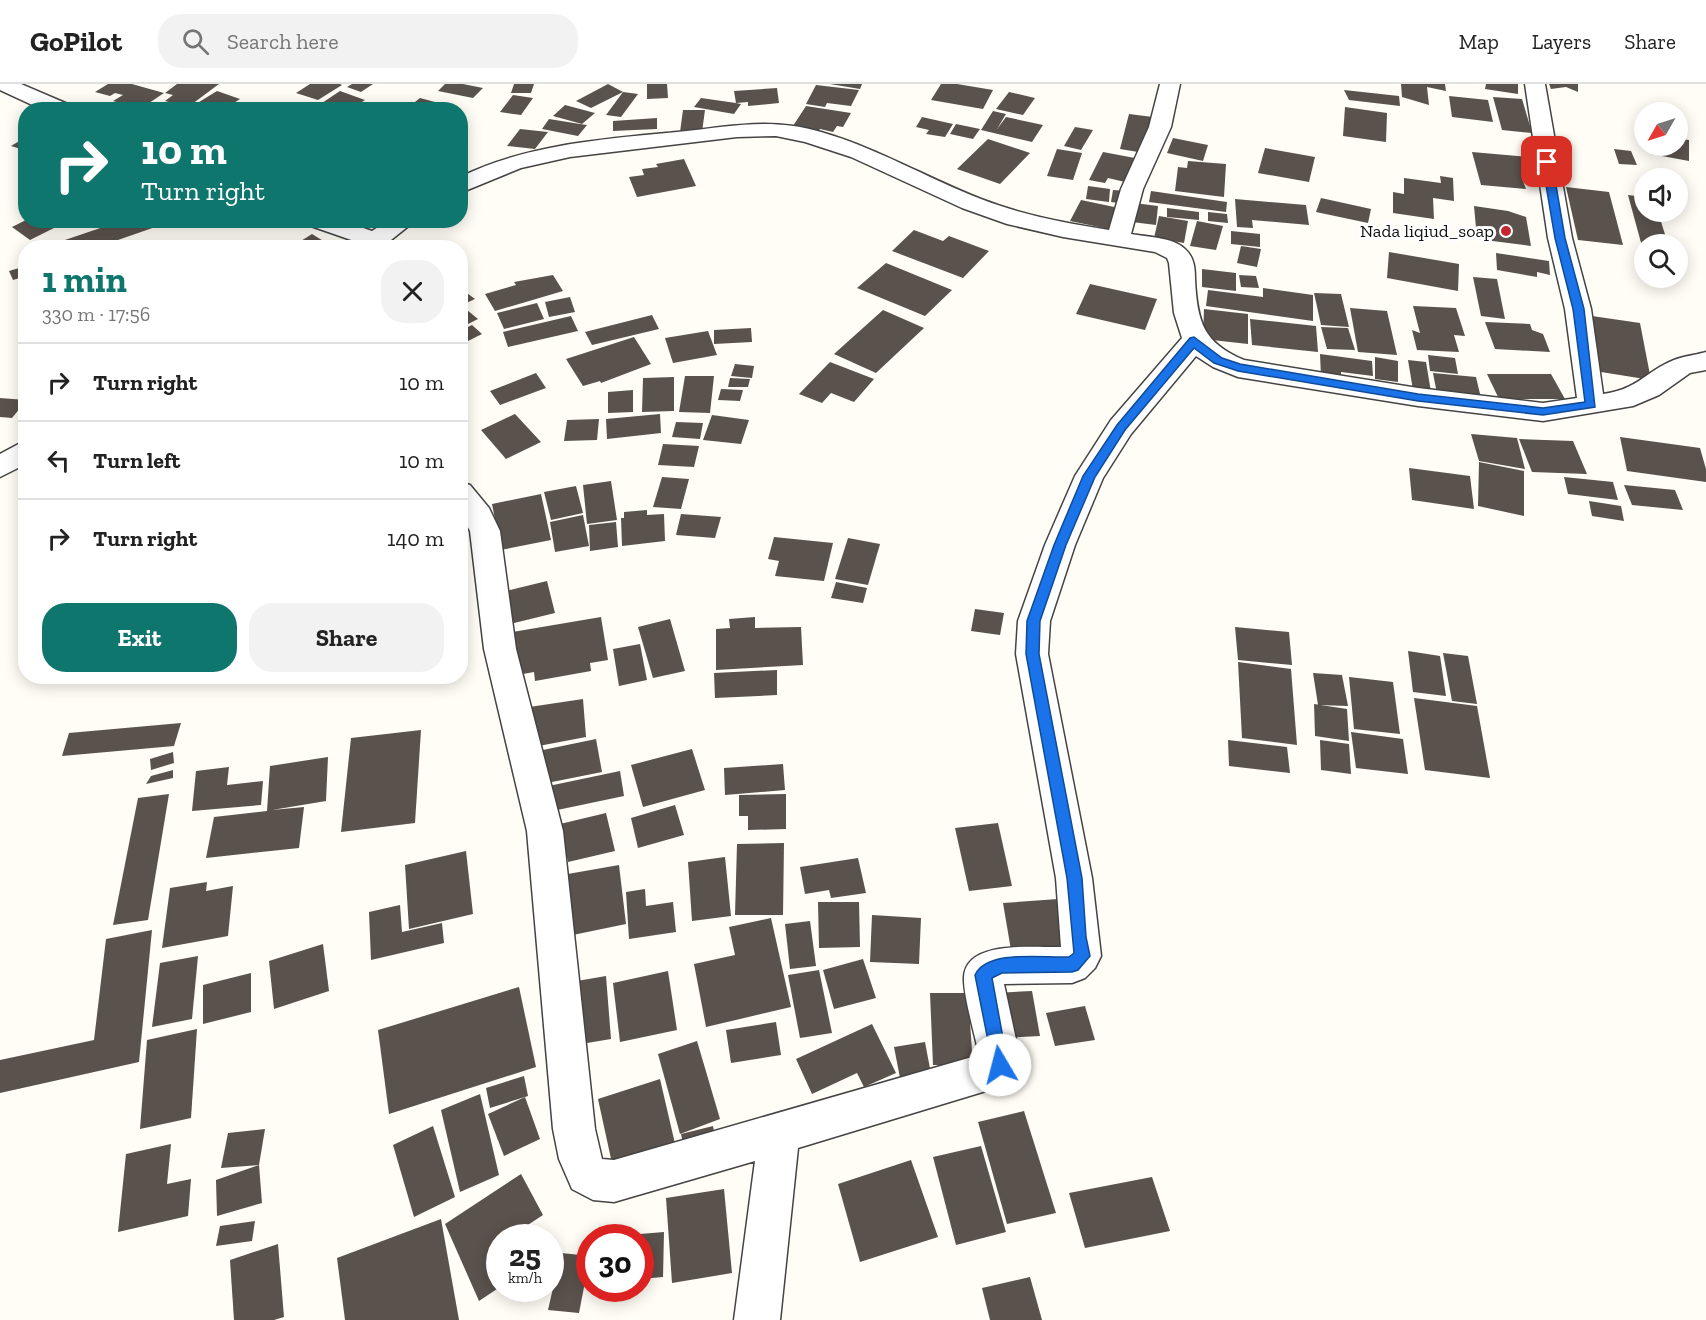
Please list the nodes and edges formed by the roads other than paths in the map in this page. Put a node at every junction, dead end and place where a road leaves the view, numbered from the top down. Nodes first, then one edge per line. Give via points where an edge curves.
1 (3, 84) edge
2 (1170, 84) edge
3 (1535, 84) edge
4 (44, 102) edge
5 (468, 182) edge
6 (334, 228) edge
7 (393, 228) edge
8 (1119, 239) junction
9 (360, 240) edge
10 (375, 240) edge
11 (1194, 341) junction
12 (1706, 362) edge
13 (1591, 405) junction
14 (18, 455) edge
15 (0, 467) edge
16 (468, 502) edge
17 (779, 1134) junction
18 (758, 1320) edge

1 - 4 street
2 - 8 street via 1160,127 1132,189
3 - 13 street via 1560,238 1578,309
5 - 8 street via 503,167 593,147 756,129 788,131 835,144 932,183 970,203 1013,217
6 - 9 street
7 - 10 street
8 - 11 street via 1160,246 1177,254
11 - 13 street via 1204,352 1238,368 1418,397 1543,412
11 - 17 street via 1121,427 1089,476 1034,621 1032,654 1074,878 1082,956 1072,965 991,967 983,975 1000,1058 995,1070
12 - 13 street via 1682,366 1649,389 1623,400
14 - 15 street
16 - 17 street via 485,531 500,650 545,831 574,1129 583,1169 601,1183 614,1181
17 - 18 street

